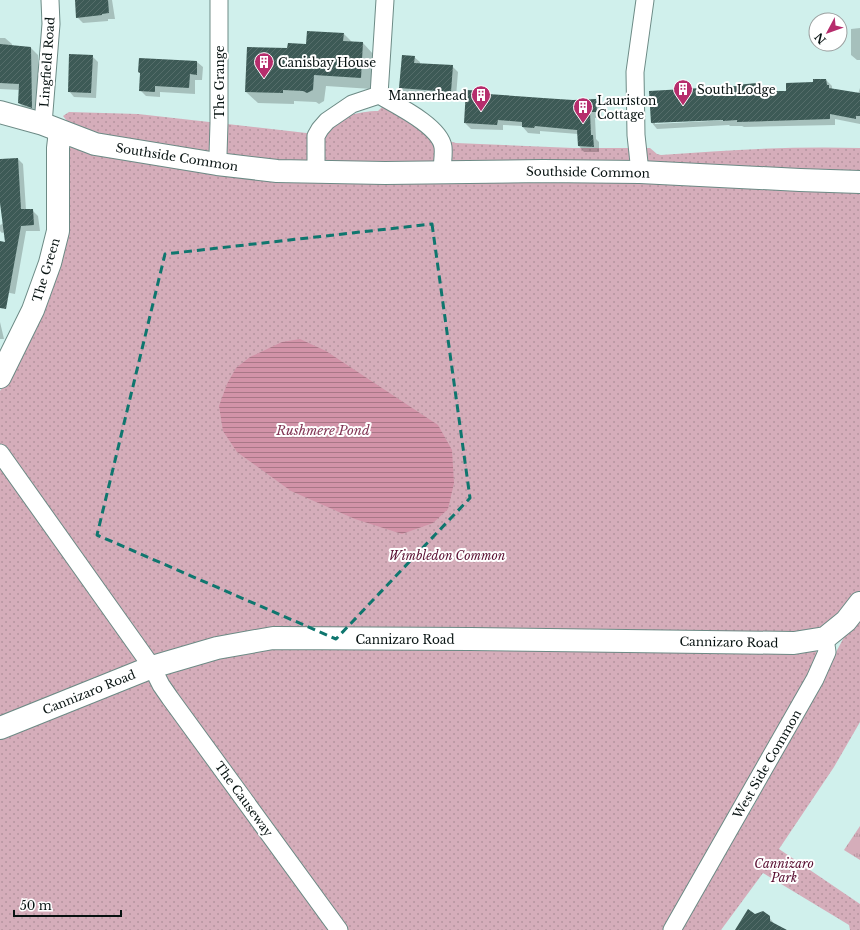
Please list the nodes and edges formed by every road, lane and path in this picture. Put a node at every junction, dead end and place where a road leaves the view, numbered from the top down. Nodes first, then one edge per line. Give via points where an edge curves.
1 (50, 0) edge
2 (219, 0) edge
3 (384, 0) edge
4 (645, 0) edge
5 (379, 95) junction
6 (0, 112) edge
7 (51, 127) junction
8 (216, 164) junction
9 (316, 171) junction
10 (442, 172) junction
11 (640, 172) junction
12 (860, 182) edge
13 (0, 377) edge
14 (0, 453) edge
15 (860, 603) edge
16 (824, 638) junction
17 (152, 667) junction
18 (0, 728) edge
19 (339, 930) edge
20 (672, 930) edge

1 - 7 street, Lingfield Road
2 - 8 street, The Grange via 219,123
3 - 5 street
4 - 11 street via 636,72 636,135
5 - 9 street via 352,104 327,120 316,136
5 - 10 street via 435,132 443,146
6 - 7 street, Southside Common
7 - 8 street, Southside Common via 95,144
7 - 13 street, The Green via 58,148 58,231 50,263 33,310
8 - 9 street, Southside Common via 277,171
9 - 10 street, Southside Common
10 - 11 street, Southside Common
11 - 12 street, Southside Common
14 - 17 street, The Causeway
15 - 16 street via 846,621
16 - 17 street, Cannizaro Road via 794,643 273,638 217,648
16 - 20 street, West Side Common via 827,652 815,679
17 - 18 street, Cannizaro Road
17 - 19 street, The Causeway via 170,698

